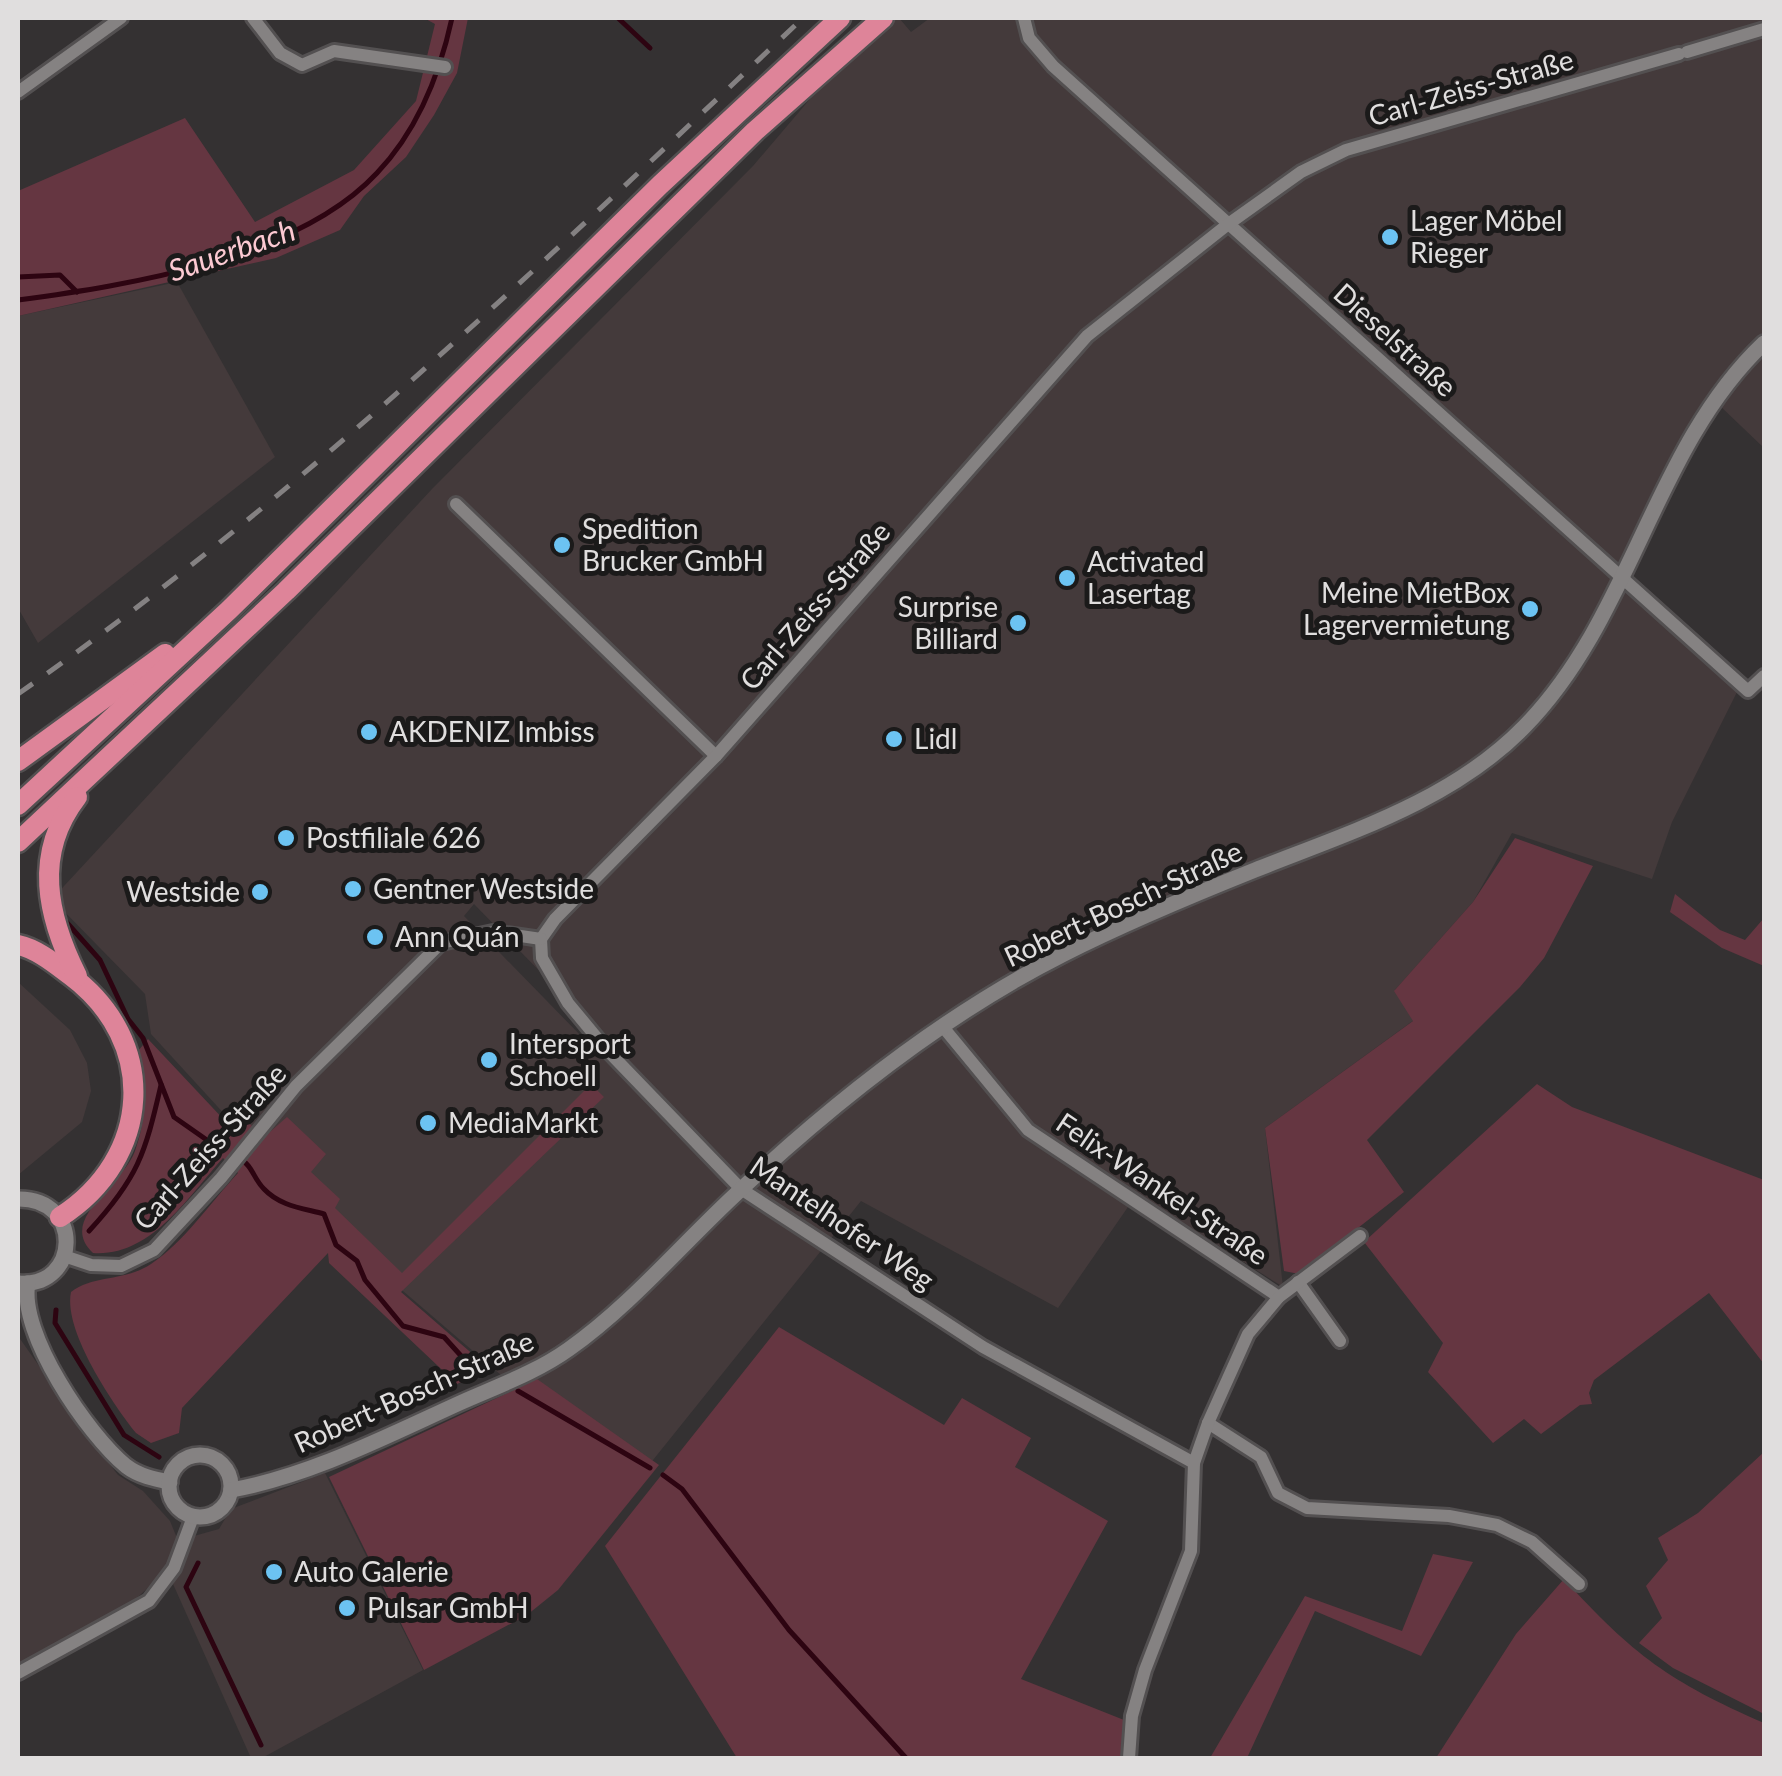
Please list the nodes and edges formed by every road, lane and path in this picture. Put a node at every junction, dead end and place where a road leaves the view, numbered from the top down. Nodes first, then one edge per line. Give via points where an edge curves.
1 (121, 18) edge
2 (253, 18) edge
3 (840, 18) edge
4 (883, 18) edge
5 (1024, 18) edge
6 (1764, 30) edge
7 (439, 65) dead end
8 (18, 92) edge
9 (1227, 225) junction
10 (1764, 343) edge
11 (456, 504) dead end
12 (1624, 577) junction
13 (229, 610) junction
14 (1764, 676) edge
15 (114, 751) junction
16 (716, 756) junction
17 (18, 760) edge
18 (18, 805) edge
19 (18, 842) edge
20 (541, 940) junction
21 (18, 945) edge
22 (80, 982) junction
23 (942, 1027) junction
24 (741, 1190) junction
25 (18, 1199) edge
26 (60, 1217) junction
27 (1360, 1236) dead end
28 (64, 1256) junction
29 (1298, 1282) junction
30 (22, 1283) edge
31 (1280, 1297) junction
32 (1340, 1342) dead end
33 (1208, 1424) junction
34 (1194, 1463) junction
35 (170, 1482) junction
36 (231, 1490) junction
37 (194, 1517) junction
38 (1579, 1584) dead end
39 (18, 1673) edge
40 (1129, 1758) edge

1 - 8 street
2 - 7 street via 280,53 302,65 334,50
3 - 13 highway
4 - 15 highway via 755,131
5 - 9 street, Dieselstraße via 1029,38 1052,66
6 - 9 street, Carl-Zeiss-Straße via 1346,150 1301,172
9 - 12 street, Dieselstraße
9 - 16 street, Carl-Zeiss-Straße via 1087,336
10 - 12 street, Robert-Bosch-Straße via 1698,423
11 - 16 street
12 - 14 street, Dieselstraße via 1748,691
12 - 23 street, Robert-Bosch-Straße via 1590,642 1524,727 1459,779 1379,822 1064,954
13 - 17 highway
13 - 18 highway
15 - 19 highway
15 - 22 highway via 69,808 52,844 52,916
16 - 20 street, Carl-Zeiss-Straße
20 - 24 street, Mantelhofer Weg via 542,958 568,1003
20 - 28 street, Carl-Zeiss-Straße via 493,932 440,943 296,1086 154,1250 121,1266
21 - 22 highway
22 - 26 highway via 124,1045 134,1113 116,1162
23 - 24 street, Robert-Bosch-Straße
23 - 31 street, Felix-Wankel-Straße via 1028,1130
24 - 34 street, Mantelhofer Weg via 983,1347
24 - 36 street, Robert-Bosch-Straße via 597,1326 548,1362 396,1432
25 - 26 street via 43,1202
26 - 28 street
27 - 29 street
28 - 30 street via 50,1275
29 - 31 street
29 - 32 street
30 - 35 street via 36,1339 95,1432 130,1469
31 - 33 street via 1248,1334
33 - 34 street
33 - 38 street via 1261,1457 1278,1493 1307,1508 1496,1525 1532,1542
34 - 40 street via 1192,1550 1132,1716
35 - 36 street via 180,1464 199,1456 226,1469
35 - 37 street via 178,1508
36 - 37 street, Robert-Bosch-Straße via 218,1512
37 - 39 street via 174,1568 149,1601

